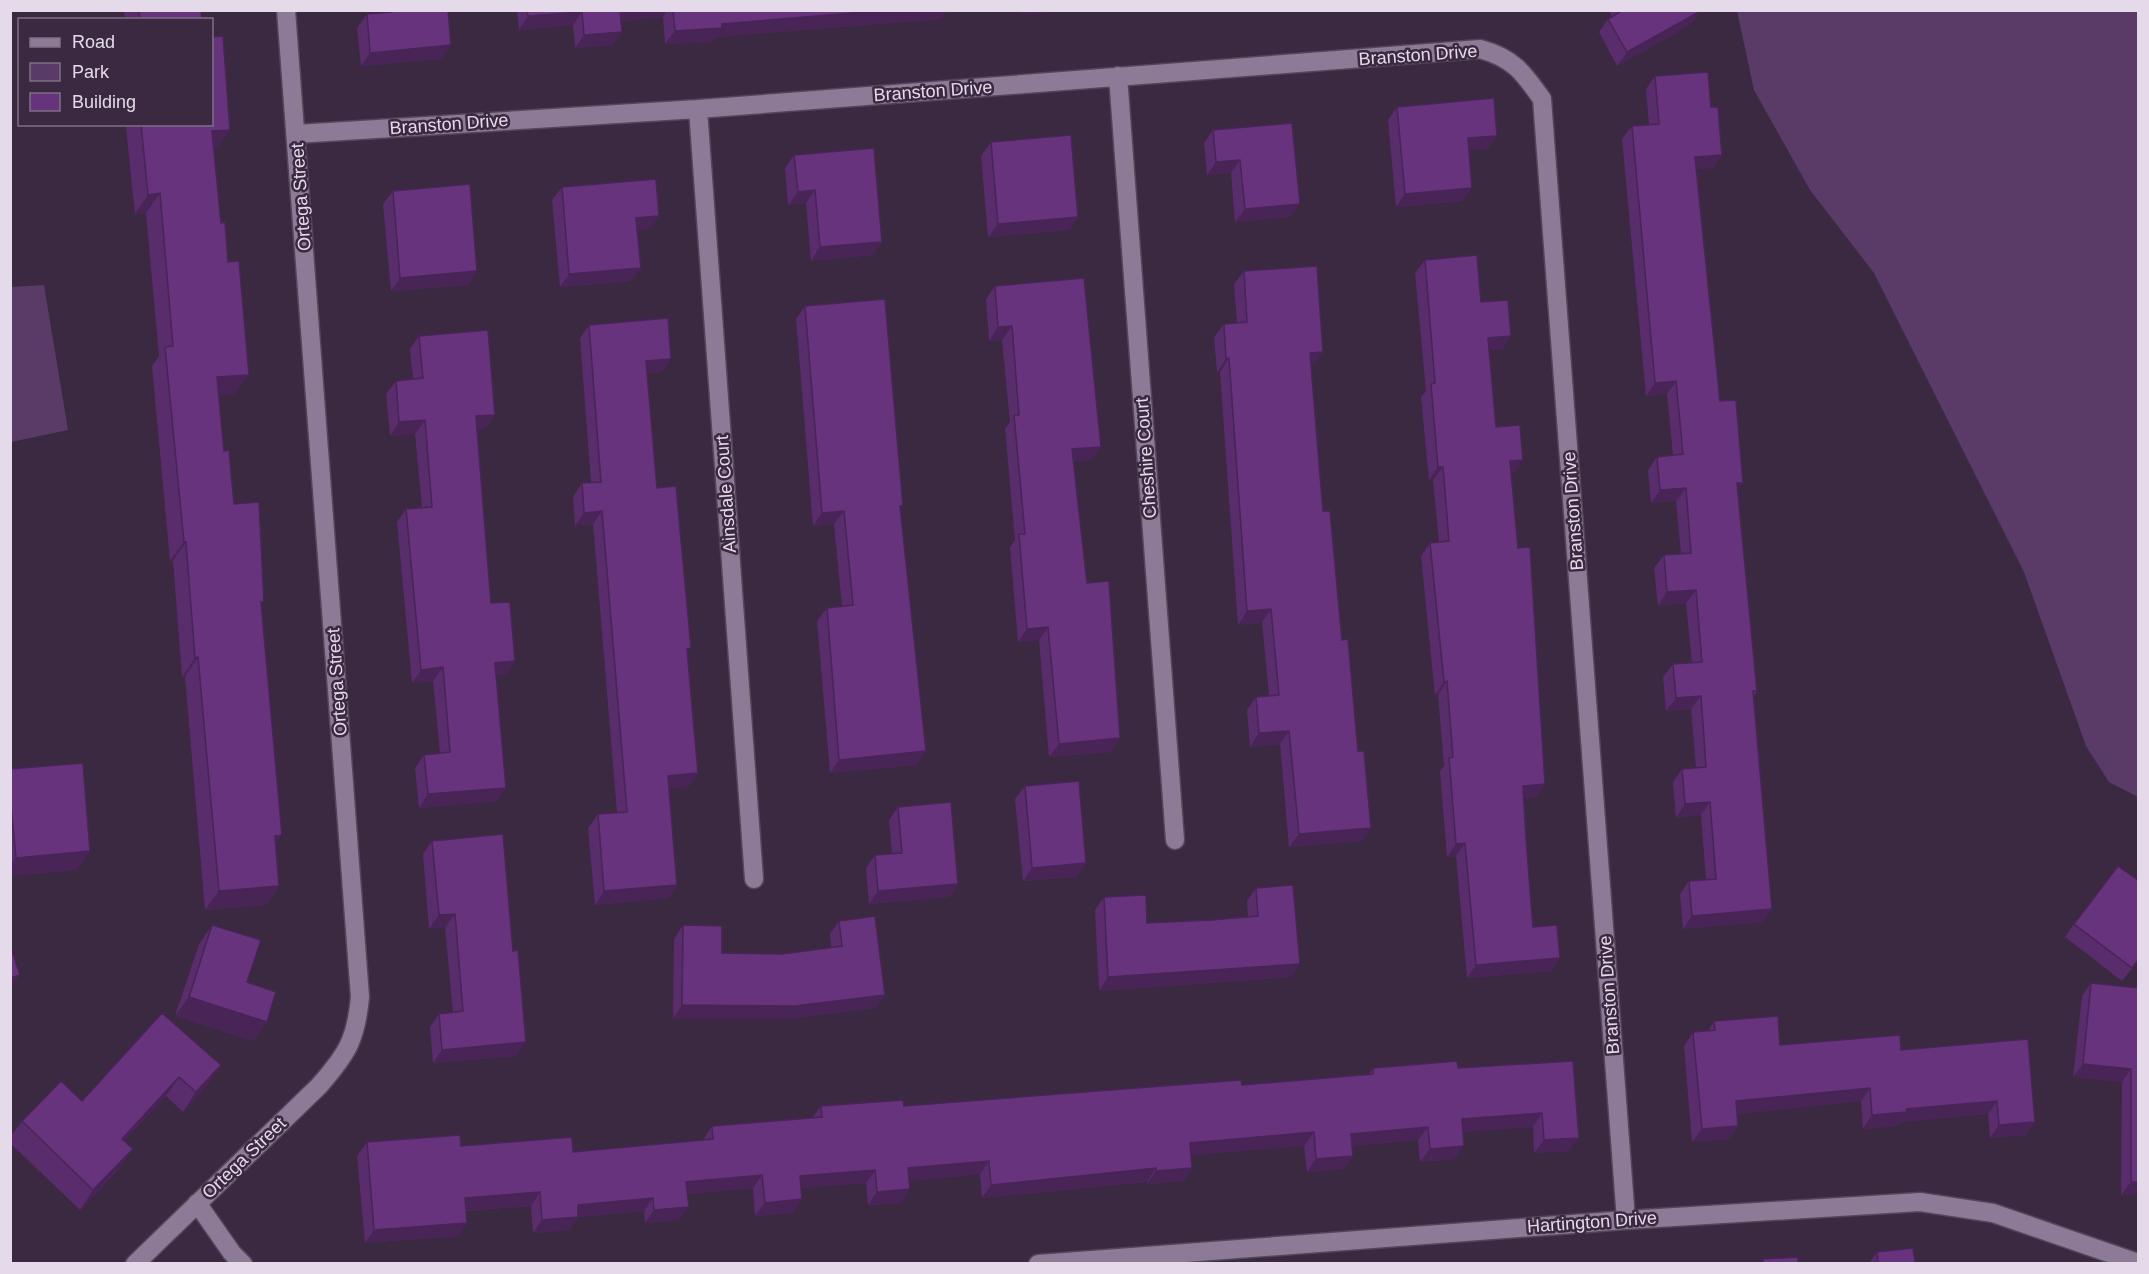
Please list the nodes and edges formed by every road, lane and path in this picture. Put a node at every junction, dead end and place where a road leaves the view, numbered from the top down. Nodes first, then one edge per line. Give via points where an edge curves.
1 (286, 10) edge
2 (1118, 76) junction
3 (698, 109) junction
4 (296, 134) junction
5 (1175, 840) dead end
6 (754, 879) dead end
7 (197, 1203) junction
8 (1626, 1220) junction
9 (1117, 1261) edge
10 (135, 1263) edge
11 (243, 1263) edge
12 (1038, 1263) edge
13 (2139, 1263) edge

1 - 4 street, Ortega Street
2 - 3 street, Branston Drive
2 - 5 street, Cheshire Court
2 - 8 street, Branston Drive via 1480,49 1502,55 1521,70 1542,99
3 - 4 street, Branston Drive
3 - 6 street, Ainsdale Court
4 - 7 street, Ortega Street via 360,997 358,1026 343,1059 325,1079
7 - 10 street, Ortega Street
7 - 11 street
8 - 9 street, Hartington Drive
8 - 13 street, Hartington Drive via 1920,1202 1993,1213
9 - 12 street, Hartington Drive

